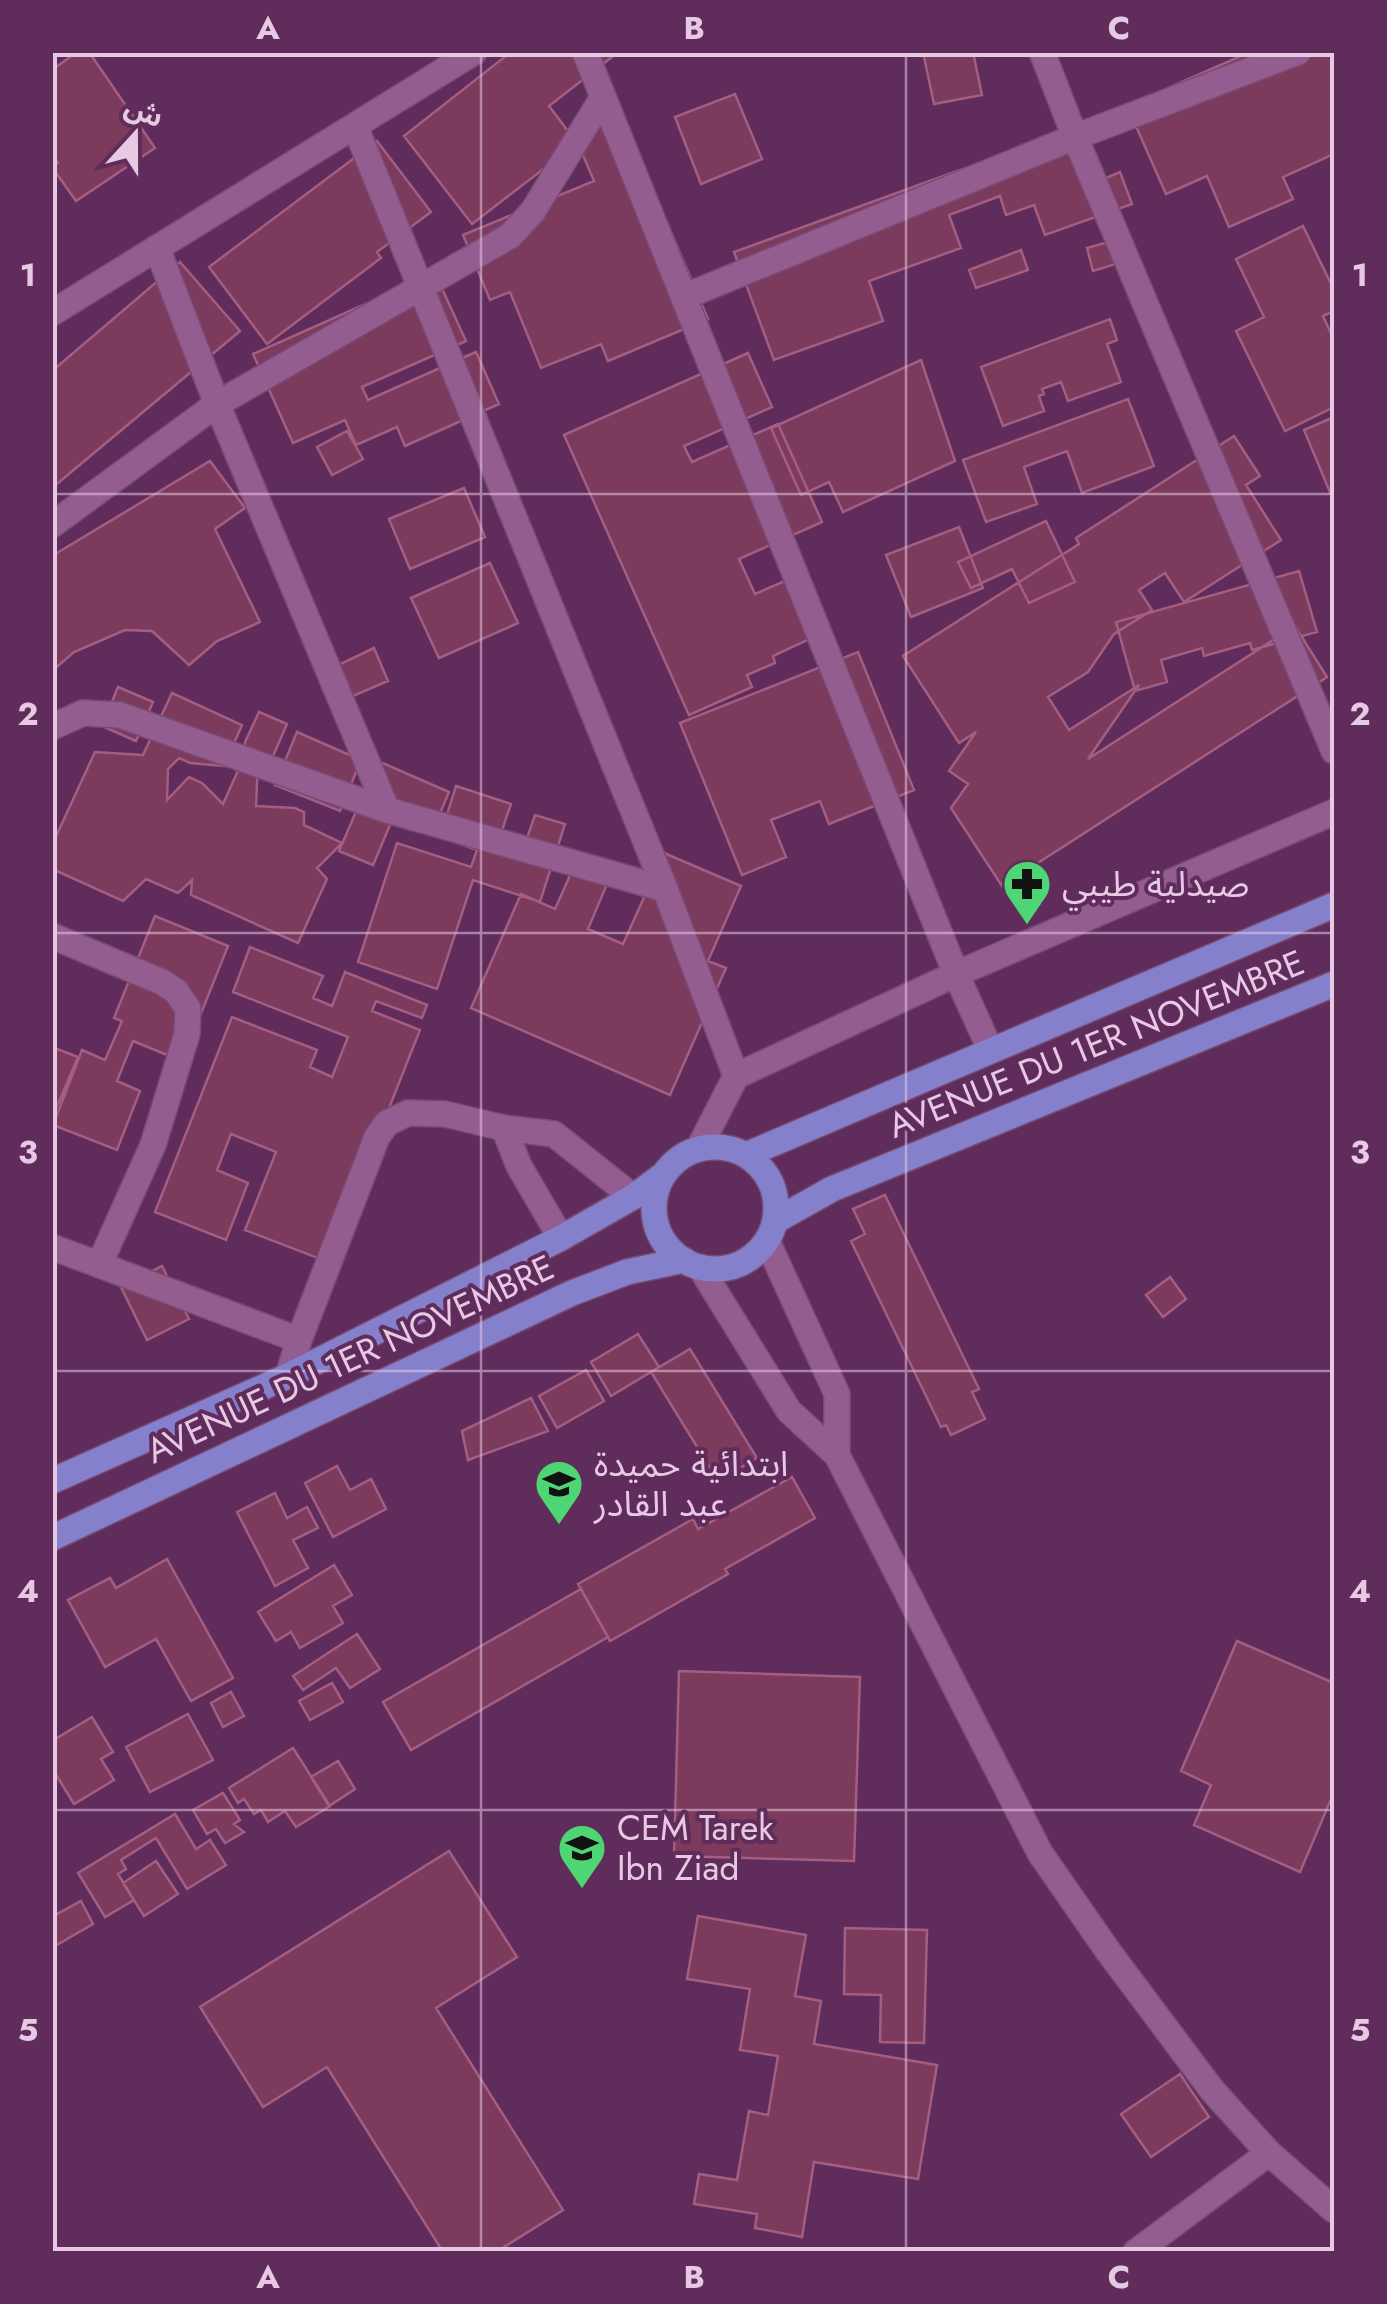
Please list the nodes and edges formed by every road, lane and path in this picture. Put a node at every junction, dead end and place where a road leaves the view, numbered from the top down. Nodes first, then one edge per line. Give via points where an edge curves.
1 (474, 52) edge
2 (585, 52) edge
3 (1042, 52) edge
4 (1298, 52) edge
5 (603, 97) junction
6 (356, 126) junction
7 (1075, 138) junction
8 (157, 248) junction
9 (419, 286) junction
10 (686, 296) junction
11 (52, 313) edge
12 (217, 404) junction
13 (52, 526) edge
14 (52, 727) edge
15 (1334, 752) edge
16 (387, 810) junction
17 (1334, 812) edge
18 (665, 889) junction
19 (1334, 904) edge
20 (52, 936) edge
21 (956, 974) junction
22 (1334, 984) edge
23 (990, 1049) junction
24 (736, 1076) junction
25 (504, 1128) junction
26 (698, 1148) junction
27 (746, 1154) junction
28 (663, 1175) junction
29 (633, 1197) junction
30 (771, 1231) junction
31 (560, 1238) junction
32 (52, 1247) edge
33 (100, 1263) junction
34 (692, 1264) junction
35 (299, 1340) junction
36 (288, 1376) junction
37 (837, 1455) junction
38 (52, 1481) edge
39 (52, 1538) edge
40 (1268, 2153) junction
41 (1334, 2210) edge
42 (1136, 2252) edge

1 - 6 street
2 - 5 street
3 - 7 street
4 - 7 street
5 - 9 street via 533,211 510,236
5 - 10 street
6 - 8 street
6 - 9 street
7 - 10 street
7 - 15 street
8 - 11 street
8 - 12 street
9 - 12 street
9 - 18 street
10 - 21 street
12 - 13 street
12 - 16 street
14 - 16 street via 83,713 120,715
16 - 18 street
17 - 21 street
18 - 24 street
19 - 23 main road, AVENUE DU 1ER NOVEMBRE
20 - 33 street via 162,982 188,1010 188,1034 153,1144
21 - 23 street
21 - 24 street
22 - 30 main road, AVENUE DU 1ER NOVEMBRE via 832,1189
23 - 27 main road, AVENUE DU 1ER NOVEMBRE
24 - 26 street
25 - 29 street via 554,1134
25 - 31 street
25 - 35 street via 444,1114 408,1113 387,1123
26 - 27 main road via 723,1146
26 - 28 main road
27 - 30 main road via 771,1182
28 - 29 main road, AVENUE DU 1ER NOVEMBRE
28 - 34 main road via 655,1194 659,1232
29 - 31 main road, AVENUE DU 1ER NOVEMBRE
30 - 34 main road via 738,1264
30 - 37 street via 837,1394
31 - 36 main road, AVENUE DU 1ER NOVEMBRE
32 - 33 street
33 - 35 street
34 - 37 street via 789,1410
34 - 39 main road, AVENUE DU 1ER NOVEMBRE via 627,1272 572,1293
35 - 36 street
36 - 38 main road, AVENUE DU 1ER NOVEMBRE
37 - 40 street via 1040,1853 1212,2090
40 - 41 street
40 - 42 street

